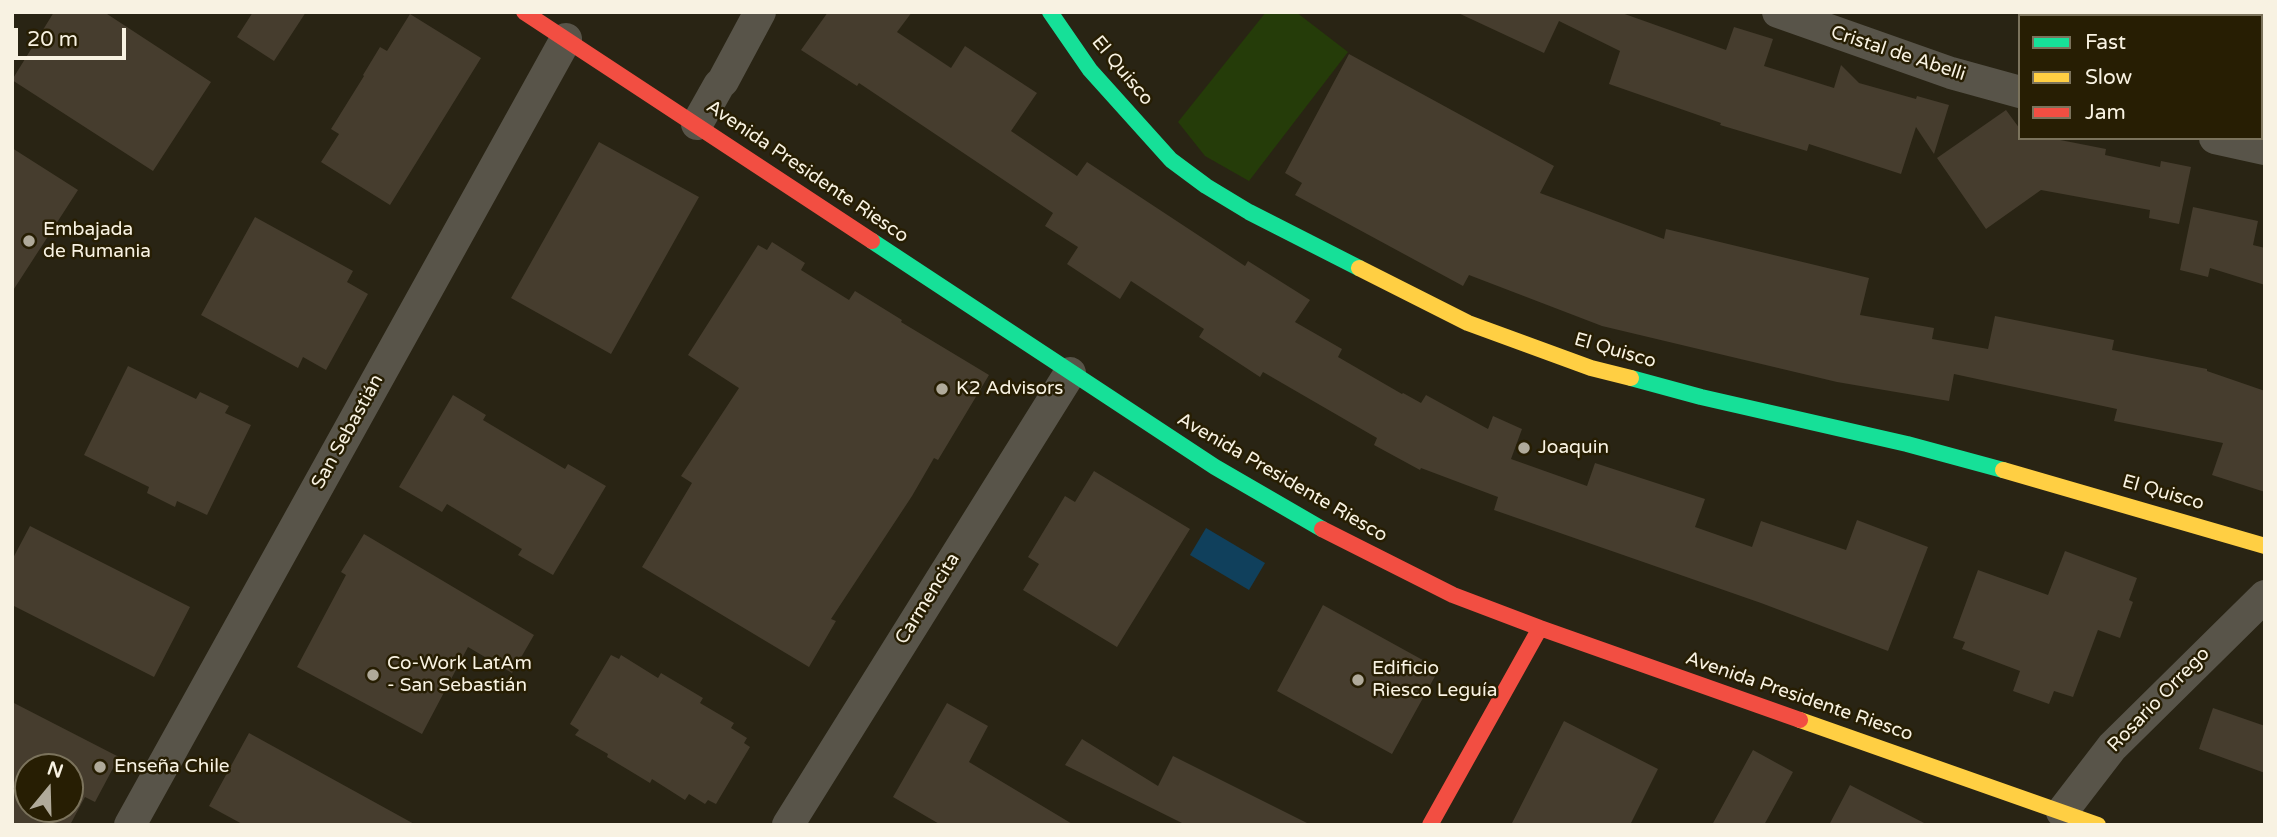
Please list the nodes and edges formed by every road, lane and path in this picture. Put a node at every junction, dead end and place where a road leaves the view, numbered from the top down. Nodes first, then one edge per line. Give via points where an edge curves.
1 (524, 12) edge
2 (760, 12) edge
3 (1051, 12) edge
4 (1778, 12) edge
5 (566, 39) junction
6 (2018, 91) edge
7 (697, 124) junction
8 (2224, 140) edge
9 (2265, 149) edge
10 (1070, 373) junction
11 (2265, 546) edge
12 (2265, 596) edge
13 (1540, 628) junction
14 (2062, 812) junction
15 (130, 825) edge
16 (788, 825) edge
17 (1430, 825) edge
18 (2098, 825) edge

1 - 5 main road, Avenida Presidente Riesco
2 - 7 street
3 - 11 main road, El Quisco via 1090,70 1171,160 1249,212 1468,323 1591,368 1907,444
4 - 6 street, Cristal de Abelli via 1951,73
5 - 7 main road, Avenida Presidente Riesco
5 - 15 street, San Sebastián
7 - 10 main road, Avenida Presidente Riesco
8 - 9 street
10 - 13 main road, Avenida Presidente Riesco via 1328,533 1453,594
10 - 16 street, Carmencita
12 - 14 street, Rosario Orrego via 2112,747
13 - 14 main road, Avenida Presidente Riesco
13 - 17 main road
14 - 18 main road, Avenida Presidente Riesco

